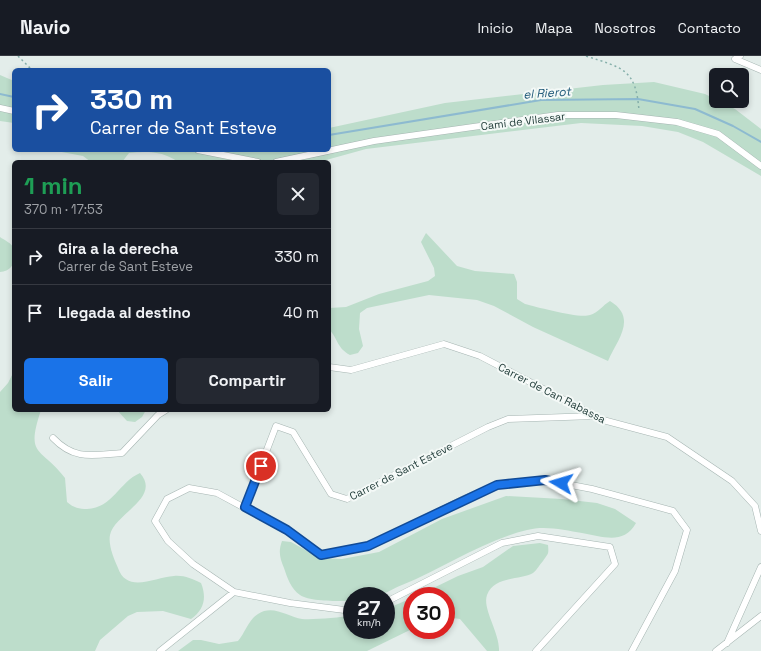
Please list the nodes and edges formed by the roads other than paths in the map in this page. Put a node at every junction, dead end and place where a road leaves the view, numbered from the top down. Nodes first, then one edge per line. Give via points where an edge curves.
1 (740, 56) edge
2 (761, 70) edge
3 (0, 108) edge
4 (12, 111) edge
5 (331, 150) edge
6 (208, 152) edge
7 (323, 152) edge
8 (248, 160) edge
9 (285, 160) edge
10 (761, 166) edge
11 (331, 367) edge
12 (163, 412) edge
13 (595, 416) junction
14 (53, 438) dead end
15 (245, 507) junction
16 (761, 531) edge
17 (761, 567) edge
18 (234, 592) junction
19 (395, 597) edge
20 (343, 610) edge
21 (761, 616) edge
22 (727, 643) junction
23 (160, 651) edge
24 (536, 651) edge
25 (632, 651) edge
26 (716, 651) edge

1 - 2 street via 735,59
3 - 4 street
5 - 10 street, Camí de Vilassar via 374,141 558,116 616,115 677,122 718,134
6 - 8 street
7 - 9 street, Camí de Vilassar
11 - 13 street, Carrer de Can Rabassa via 351,370 444,344 480,356
12 - 14 street via 122,453 87,456 64,449
13 - 15 street, Carrer de Sant Esteve via 508,419 347,499 331,494 293,432 276,426
13 - 16 street, Carrer de Can Rabassa via 667,437 732,481 755,506
15 - 18 street via 217,493 189,488 167,499 155,521 173,546 193,564
15 - 25 street via 287,530 321,555 368,546 497,485 545,480 592,489 672,511 687,530 675,572
17 - 22 street
18 - 20 street via 290,604
18 - 23 street
19 - 24 street via 502,543 538,536 610,547 615,564
21 - 22 street
22 - 26 street

